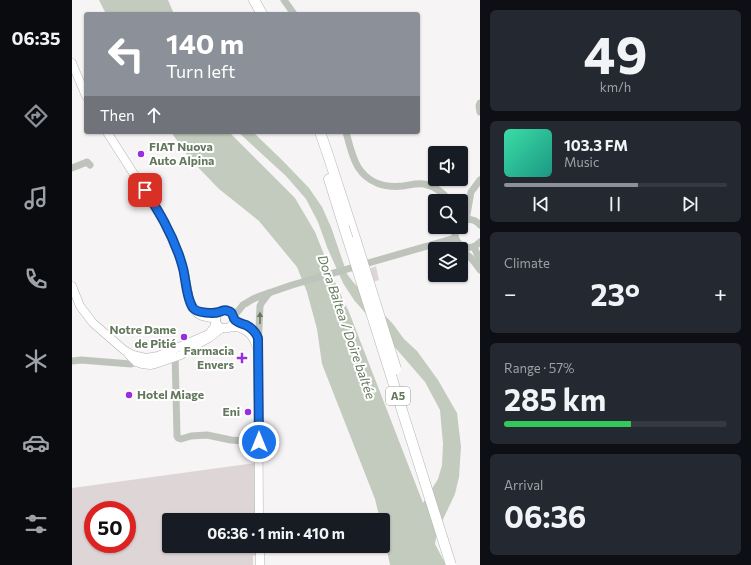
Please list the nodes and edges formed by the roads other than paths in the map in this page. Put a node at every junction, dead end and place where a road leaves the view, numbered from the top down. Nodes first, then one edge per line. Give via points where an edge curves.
1 (254, 0) edge
2 (261, 0) edge
3 (284, 0) edge
4 (261, 12) edge
5 (268, 12) edge
6 (293, 12) edge
7 (72, 63) edge
8 (84, 91) edge
9 (480, 103) edge
10 (480, 112) edge
11 (108, 134) edge
12 (314, 134) edge
13 (321, 134) edge
14 (347, 134) edge
15 (90, 165) dead end
16 (72, 168) edge
17 (480, 180) edge
18 (442, 194) edge
19 (470, 221) edge
20 (455, 234) edge
21 (455, 238) junction
22 (477, 244) edge
23 (410, 251) junction
24 (428, 251) edge
25 (468, 254) edge
26 (480, 260) edge
27 (480, 270) edge
28 (294, 284) junction
29 (72, 286) edge
30 (270, 292) junction
31 (219, 316) junction
32 (234, 318) junction
33 (225, 328) junction
34 (258, 338) junction
35 (124, 350) junction
36 (258, 350) junction
37 (175, 354) junction
38 (72, 361) edge
39 (136, 362) junction
40 (259, 442) junction
41 (259, 513) edge
42 (260, 553) edge
43 (260, 565) edge
44 (451, 565) edge
45 (458, 565) edge

1 - 4 highway
2 - 5 highway
3 - 6 street
7 - 8 main road
9 - 10 street
11 - 31 main road via 166,223 184,271 193,308
12 - 44 highway, A5, bridge
13 - 45 highway, A5, bridge
14 - 18 street via 357,166 369,179 393,187 424,184
15 - 16 street via 87,162
17 - 19 street via 471,192
20 - 21 street
21 - 22 street via 464,247 471,248
21 - 23 street
22 - 26 street
23 - 24 street
23 - 28 street, bridge
25 - 27 street
28 - 30 street
28 - 31 street via 244,300
29 - 35 main road via 80,306 92,323
30 - 32 street via 247,302
34 -> 30 street via 260,306
31 - 32 main road via 231,312
31 - 33 main road via 217,324
31 - 37 main road via 209,334
32 - 33 main road via 232,326
32 - 34 main road via 253,330
33 - 36 main road via 245,330 253,338
33 - 37 main road via 188,351
34 - 36 street
35 - 37 main road via 146,358
35 - 39 main road
36 - 40 main road
37 - 39 main road via 150,365
37 - 40 street via 178,438 207,435
38 - 39 street via 131,364
40 - 41 main road
42 - 43 main road

